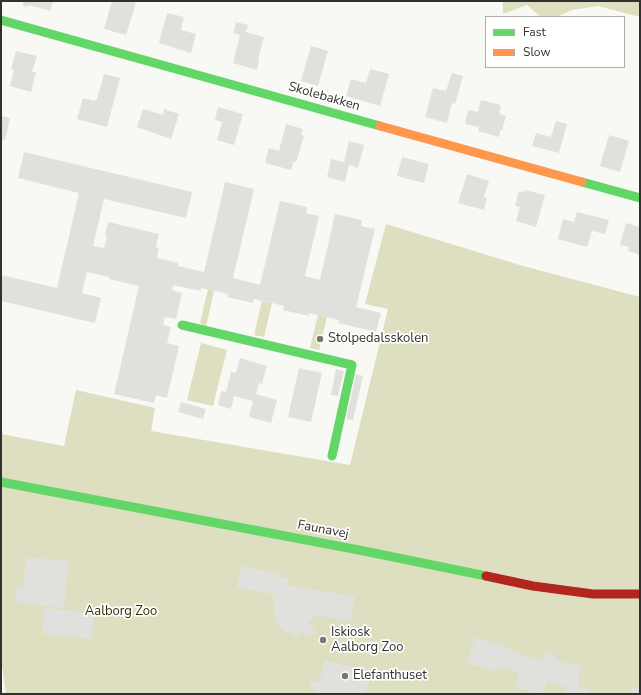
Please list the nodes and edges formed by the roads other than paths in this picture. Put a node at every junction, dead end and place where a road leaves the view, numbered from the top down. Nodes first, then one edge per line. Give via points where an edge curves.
1 (1, 20) edge
2 (640, 198) edge
3 (182, 326) dead end
4 (332, 456) dead end
5 (1, 482) edge
6 (640, 594) edge

1 - 2 street, Skolebakken
3 - 4 street via 352,365
5 - 6 street, Faunavej via 533,586 593,594

